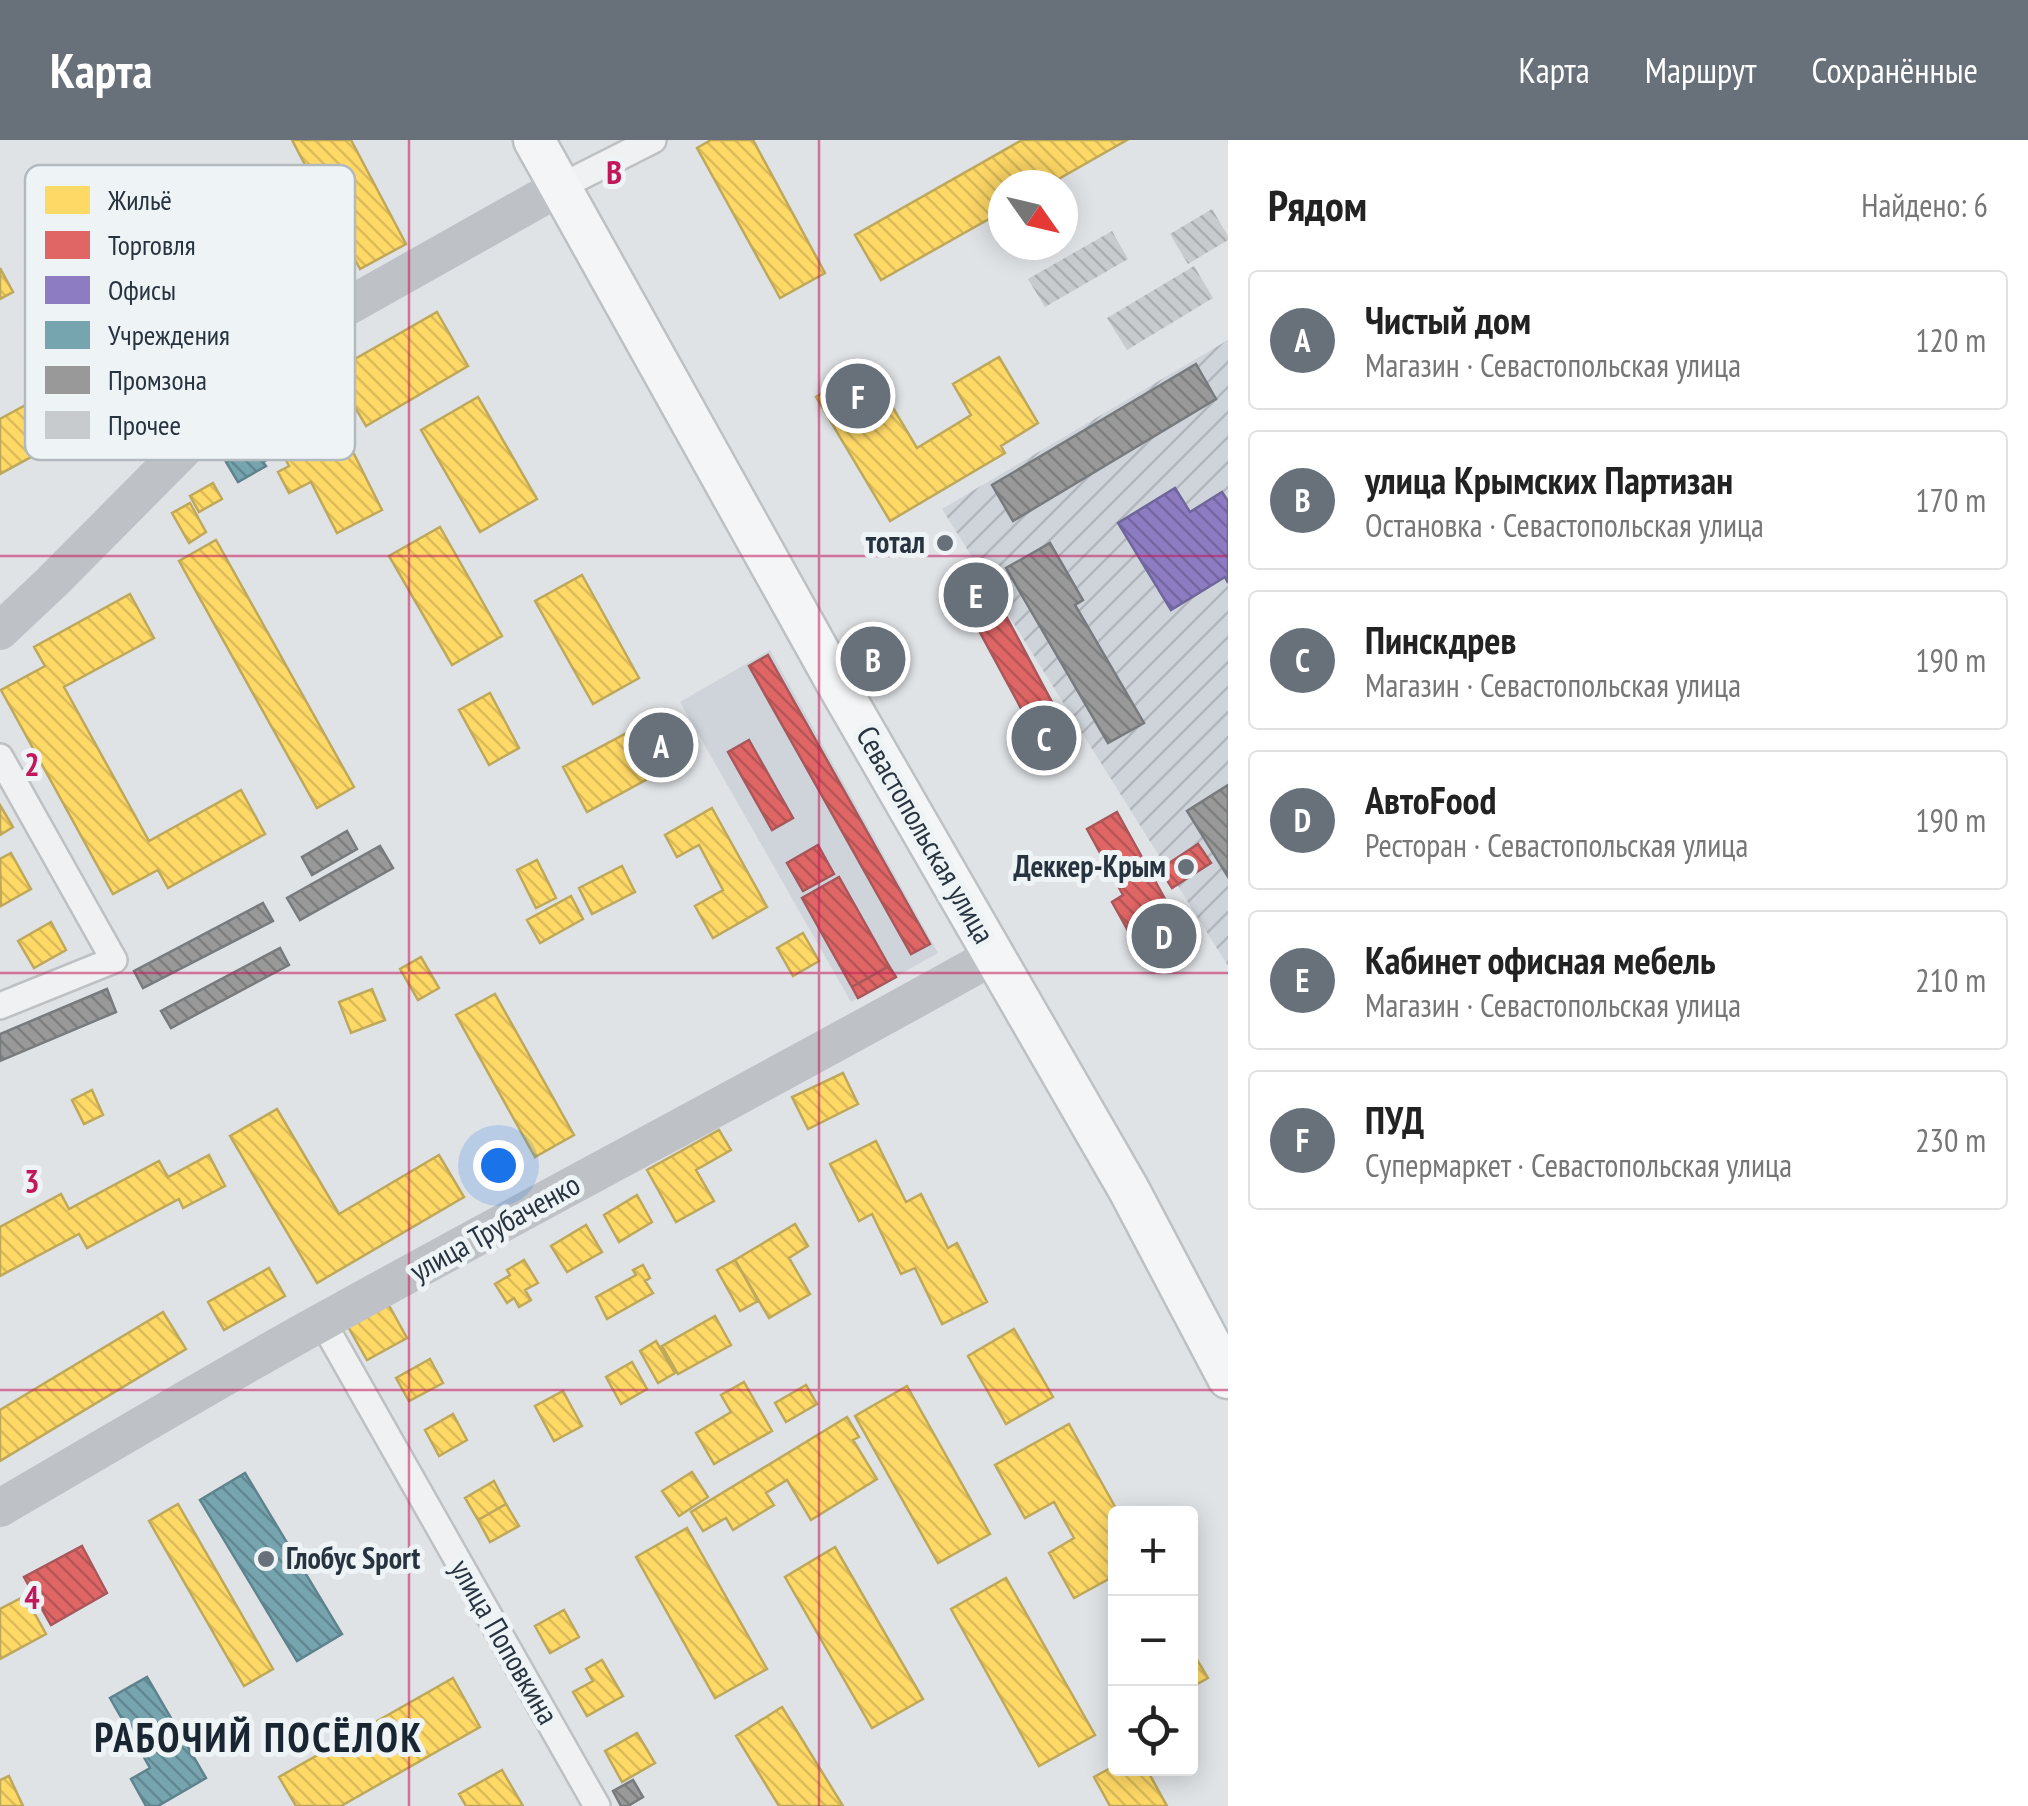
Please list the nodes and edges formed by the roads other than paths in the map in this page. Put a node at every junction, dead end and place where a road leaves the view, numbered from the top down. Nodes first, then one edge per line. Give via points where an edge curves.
1 (534, 140) edge
2 (653, 140) edge
3 (560, 188) junction
4 (355, 303) edge
5 (173, 460) edge
6 (0, 631) edge
7 (0, 757) edge
8 (994, 955) junction
9 (0, 1006) edge
10 (322, 1321) junction
11 (1228, 1378) edge
12 (0, 1508) edge
13 (598, 1806) edge

1 - 3 main road, Севастопольская улица
2 - 3 street
3 - 4 street
3 - 8 main road, Севастопольская улица
5 - 6 street
7 - 9 street via 114,960
8 - 10 street, улица Трубаченко
8 - 11 main road, Севастопольская улица
10 - 12 street, улица Трубаченко
10 - 13 street, улица Поповкина

